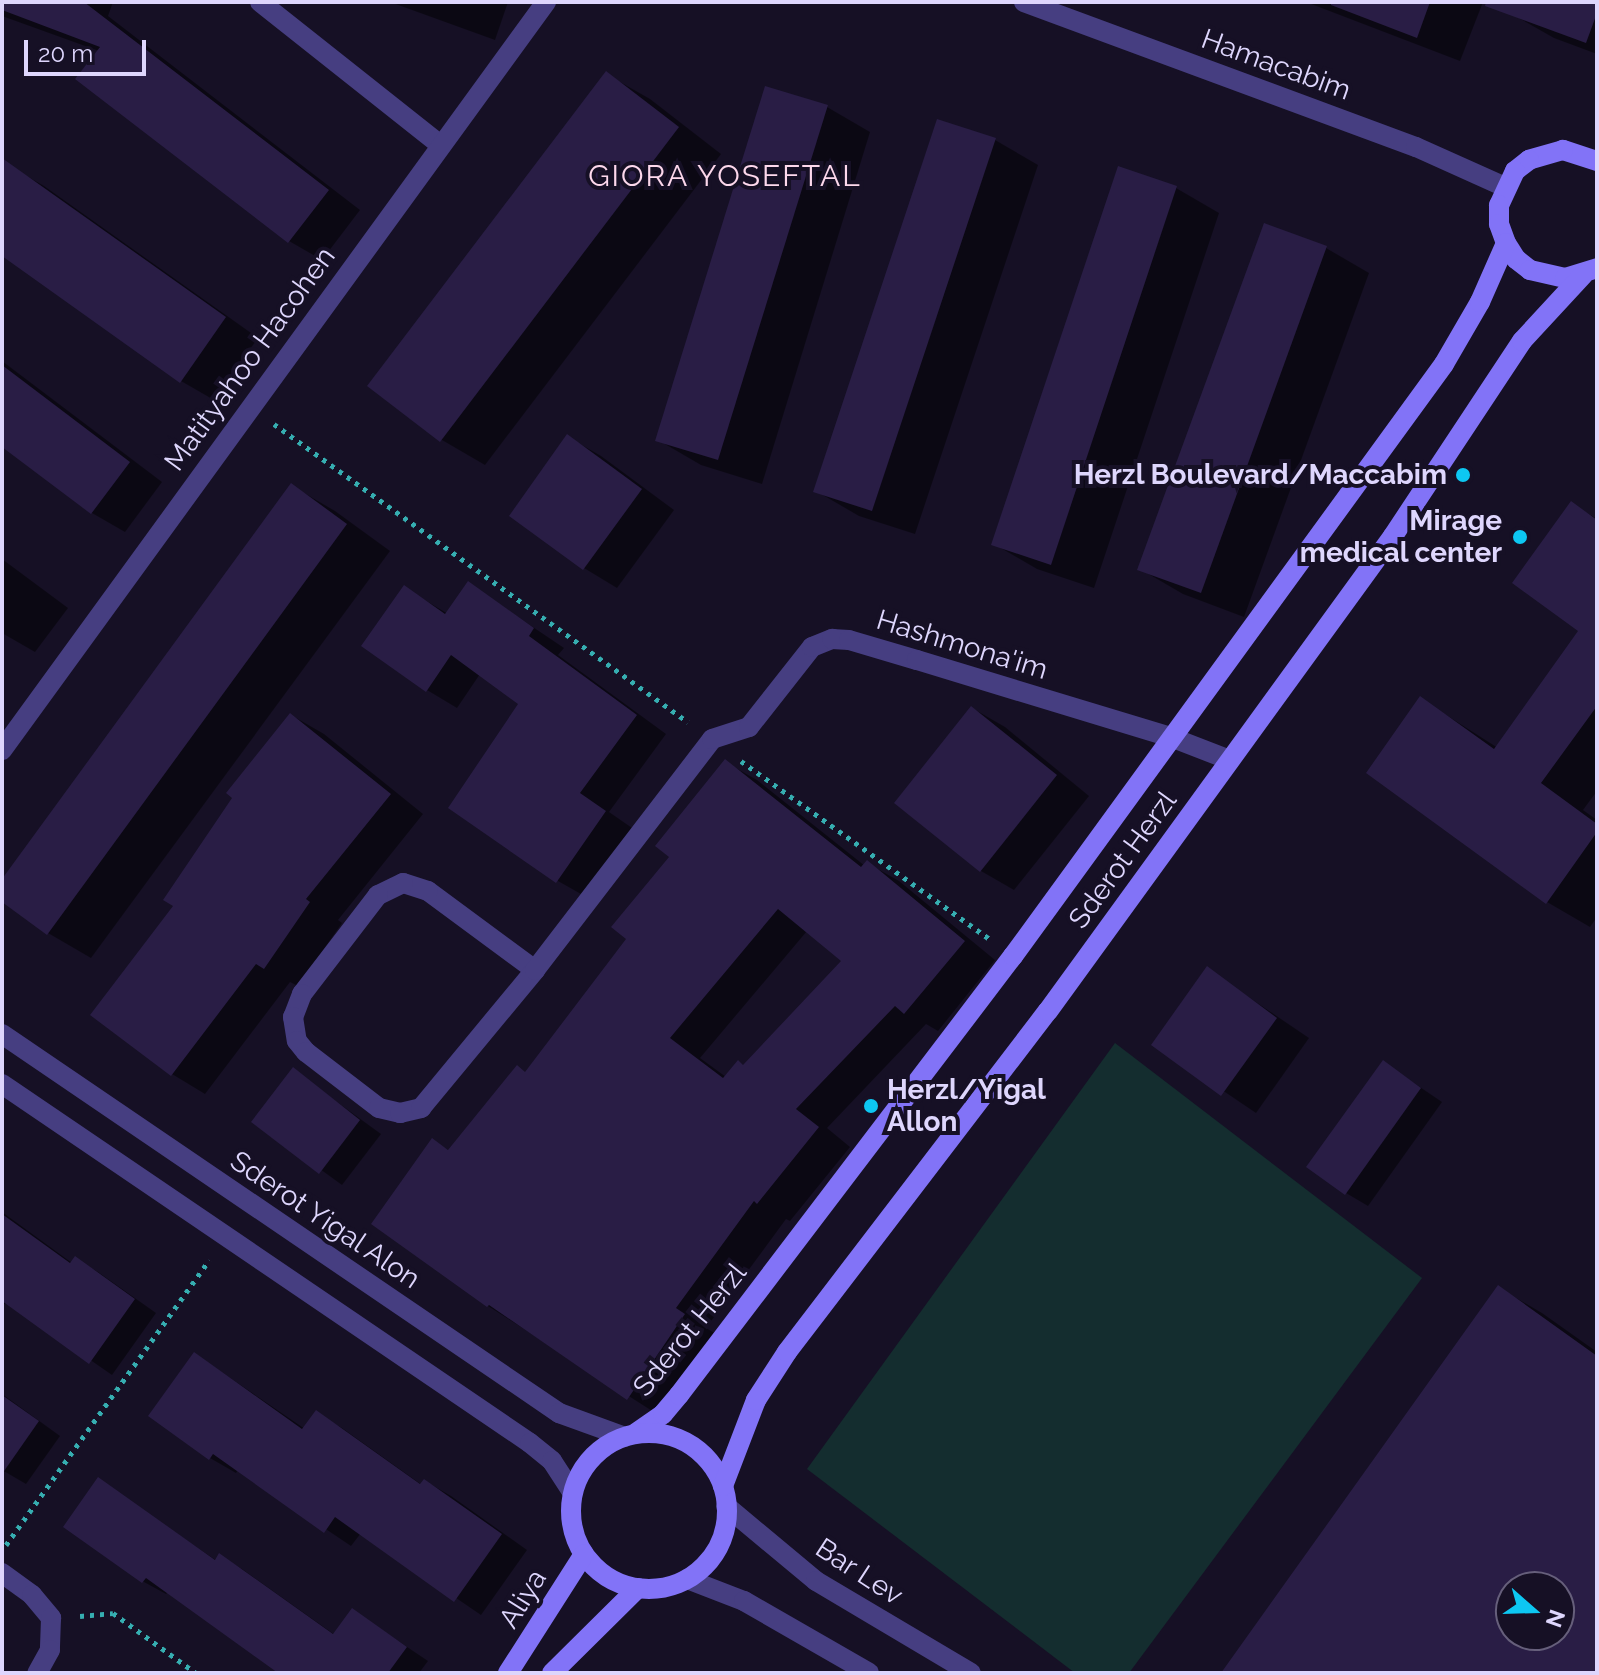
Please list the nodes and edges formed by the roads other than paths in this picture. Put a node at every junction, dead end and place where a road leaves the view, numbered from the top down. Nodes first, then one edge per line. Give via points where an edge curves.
1 (260, 2) edge
2 (546, 2) edge
3 (1024, 2) edge
4 (439, 144) junction
5 (1592, 152) edge
6 (1505, 187) junction
7 (1506, 243) junction
8 (1590, 272) edge
9 (1173, 738) junction
10 (2, 750) edge
11 (1230, 760) junction
12 (535, 970) junction
13 (2, 1034) edge
14 (2, 1084) edge
15 (630, 1435) junction
16 (572, 1492) junction
17 (725, 1496) junction
18 (584, 1554) junction
19 (2, 1573) edge
20 (687, 1579) junction
21 (638, 1588) junction
22 (37, 1673) edge
23 (508, 1673) edge
24 (552, 1673) edge
25 (869, 1673) edge
26 (971, 1673) edge

1 - 4 street
2 - 4 street, Matityahoo Hacohen
3 - 6 street, Hamacabim via 1416,147
4 - 10 street, Matityahoo Hacohen
5 - 6 main road via 1563,150 1529,160
6 - 7 main road via 1499,224
7 - 8 main road via 1516,259 1547,277
7 - 9 main road, Sderot Herzl via 1444,364
8 - 11 main road, Sderot Herzl via 1522,341 1393,536
9 - 11 street, Hashmona'im
9 - 12 street, Hashmona'im via 832,639 812,647 749,727 712,739
9 - 15 main road, Sderot Herzl via 679,1395 663,1414
11 - 17 main road, Sderot Herzl via 1048,1011 787,1352 756,1400
12 - 12 street via 421,1108 400,1113 379,1108 297,1041 293,1017 302,994 378,895 403,883 428,891
13 - 15 street, Sderot Yigal Alon via 559,1413
14 - 16 street via 530,1443 552,1461
15 - 16 main road via 593,1456
15 - 17 main road via 658,1433 689,1444 713,1466
16 - 18 main road via 573,1528
17 - 20 main road via 723,1534 714,1554
17 - 26 street, Bar Lev via 816,1581
18 - 21 main road via 617,1583
18 - 23 main road, Aliya
19 - 22 street via 32,1595 51,1618 50,1650
20 - 21 main road via 661,1588
20 - 25 street via 744,1601
21 - 24 main road

